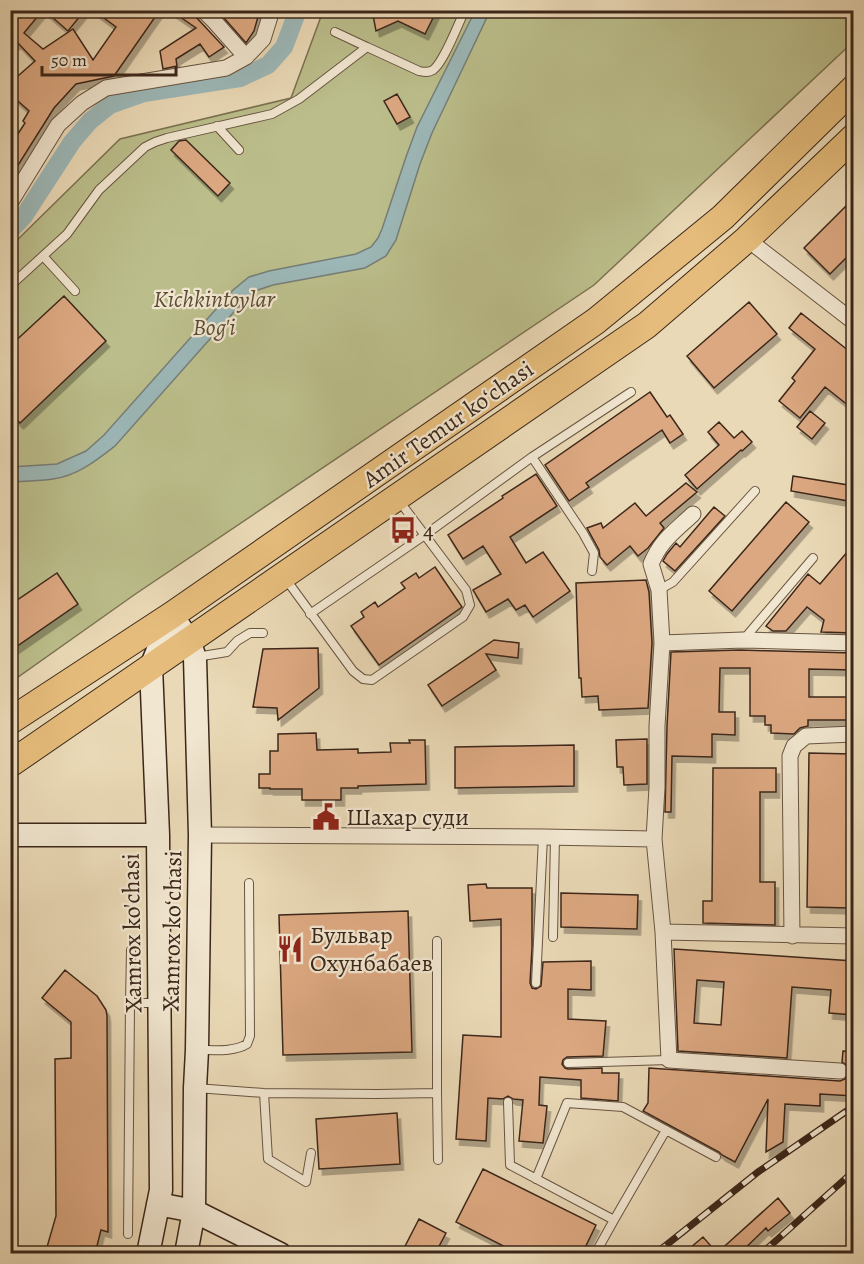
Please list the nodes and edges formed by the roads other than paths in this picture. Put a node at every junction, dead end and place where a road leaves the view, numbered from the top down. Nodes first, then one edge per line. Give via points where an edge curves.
1 (203, 10) edge
2 (272, 10) edge
3 (465, 10) edge
4 (335, 32) dead end
5 (367, 47) junction
6 (246, 57) junction
7 (854, 88) edge
8 (217, 126) junction
9 (854, 137) edge
10 (240, 150) dead end
11 (10, 203) edge
12 (723, 217) junction
13 (747, 239) junction
14 (43, 256) junction
15 (10, 286) edge
16 (75, 291) dead end
17 (854, 322) edge
18 (631, 392) dead end
19 (532, 458) junction
20 (755, 491) dead end
21 (397, 498) junction
22 (693, 514) dead end
23 (425, 535) junction
24 (813, 558) dead end
25 (592, 572) dead end
26 (284, 576) junction
27 (659, 590) junction
28 (310, 614) junction
29 (172, 615) junction
30 (262, 633) dead end
31 (743, 640) junction
32 (662, 643) junction
33 (854, 643) edge
34 (192, 649) junction
35 (150, 668) junction
36 (10, 721) edge
37 (854, 734) edge
38 (10, 764) edge
39 (10, 835) edge
40 (158, 835) junction
41 (200, 835) junction
42 (549, 837) junction
43 (654, 839) junction
44 (249, 883) dead end
45 (663, 932) junction
46 (792, 936) junction
47 (854, 936) edge
48 (553, 937) dead end
49 (437, 941) dead end
50 (131, 950) dead end
51 (536, 983) dead end
52 (130, 1003) junction
53 (160, 1003) junction
54 (197, 1050) junction
55 (669, 1060) junction
56 (568, 1063) dead end
57 (840, 1071) dead end
58 (195, 1088) junction
59 (264, 1093) junction
60 (437, 1093) junction
61 (508, 1102) dead end
62 (666, 1130) junction
63 (311, 1153) dead end
64 (716, 1157) dead end
65 (438, 1160) dead end
66 (536, 1179) junction
67 (158, 1204) junction
68 (194, 1211) junction
69 (614, 1220) junction
70 (128, 1234) dead end
71 (148, 1254) edge
72 (186, 1254) edge
73 (280, 1254) edge
74 (595, 1254) edge

1 - 6 street
2 - 6 street via 263,39
3 - 5 lane via 440,61 427,73
4 - 5 lane
5 - 8 lane via 299,99 272,114
6 - 11 street via 226,68 106,88 58,125
7 - 12 main road, Amir Temur koʻchasi
8 - 10 lane
8 - 14 lane via 145,147 99,190 67,234
9 - 13 main road, Amir Temur koʻchasi
12 - 13 main road
12 - 29 main road, Amir Temur koʻchasi via 596,321
13 - 17 street
13 - 21 main road, Amir Temur koʻchasi via 647,325
14 - 15 lane
14 - 16 lane
18 - 19 lane
19 - 23 lane
19 - 25 lane via 589,543 594,553
20 - 27 lane via 673,582
21 - 23 lane
21 - 26 main road, Amir Temur koʻchasi
22 - 27 street via 657,549 651,564
23 - 28 lane
23 - 28 lane via 466,590 470,605 463,617 372,680 353,671
24 - 31 lane
26 - 28 lane
26 - 34 main road, Amir Temur koʻchasi
27 - 32 street
29 - 34 main road
29 - 35 main road, Xamrox ko'chasi
29 - 36 main road, Amir Temur koʻchasi
30 - 34 lane via 250,633 227,652
31 - 32 street
31 - 33 street
32 - 43 street
34 - 35 main road, Amir Temur koʻchasi
34 - 41 main road, Xamrox koʻchasi
35 - 38 main road, Amir Temur koʻchasi
35 - 40 main road, Xamrox ko'chasi
37 - 46 street via 806,736 794,746 790,756
39 - 40 main road
40 - 53 main road, Xamrox ko'chasi
41 - 42 street
41 - 54 main road, Xamrox koʻchasi
42 - 43 street
42 - 48 lane
42 - 51 lane
43 - 45 street
44 - 54 lane via 248,1044 235,1049
45 - 46 street
45 - 55 street
46 - 47 street
49 - 60 lane
50 - 52 lane
52 - 53 lane
52 - 70 lane
53 - 67 main road, Xamrox ko'chasi
54 - 58 main road, Xamrox koʻchasi
55 - 56 lane
55 - 57 street
58 - 59 lane
58 - 68 main road, Xamrox koʻchasi
59 - 60 lane
59 - 63 lane via 268,1159 306,1182
60 - 65 lane
61 - 66 lane via 510,1165
62 - 64 lane
62 - 66 lane via 623,1107 567,1103
62 - 69 lane
66 - 69 lane
67 - 68 main road
67 - 71 main road, Xamrox ko'chasi
68 - 72 main road, Xamrox koʻchasi
68 - 73 main road
69 - 74 lane

